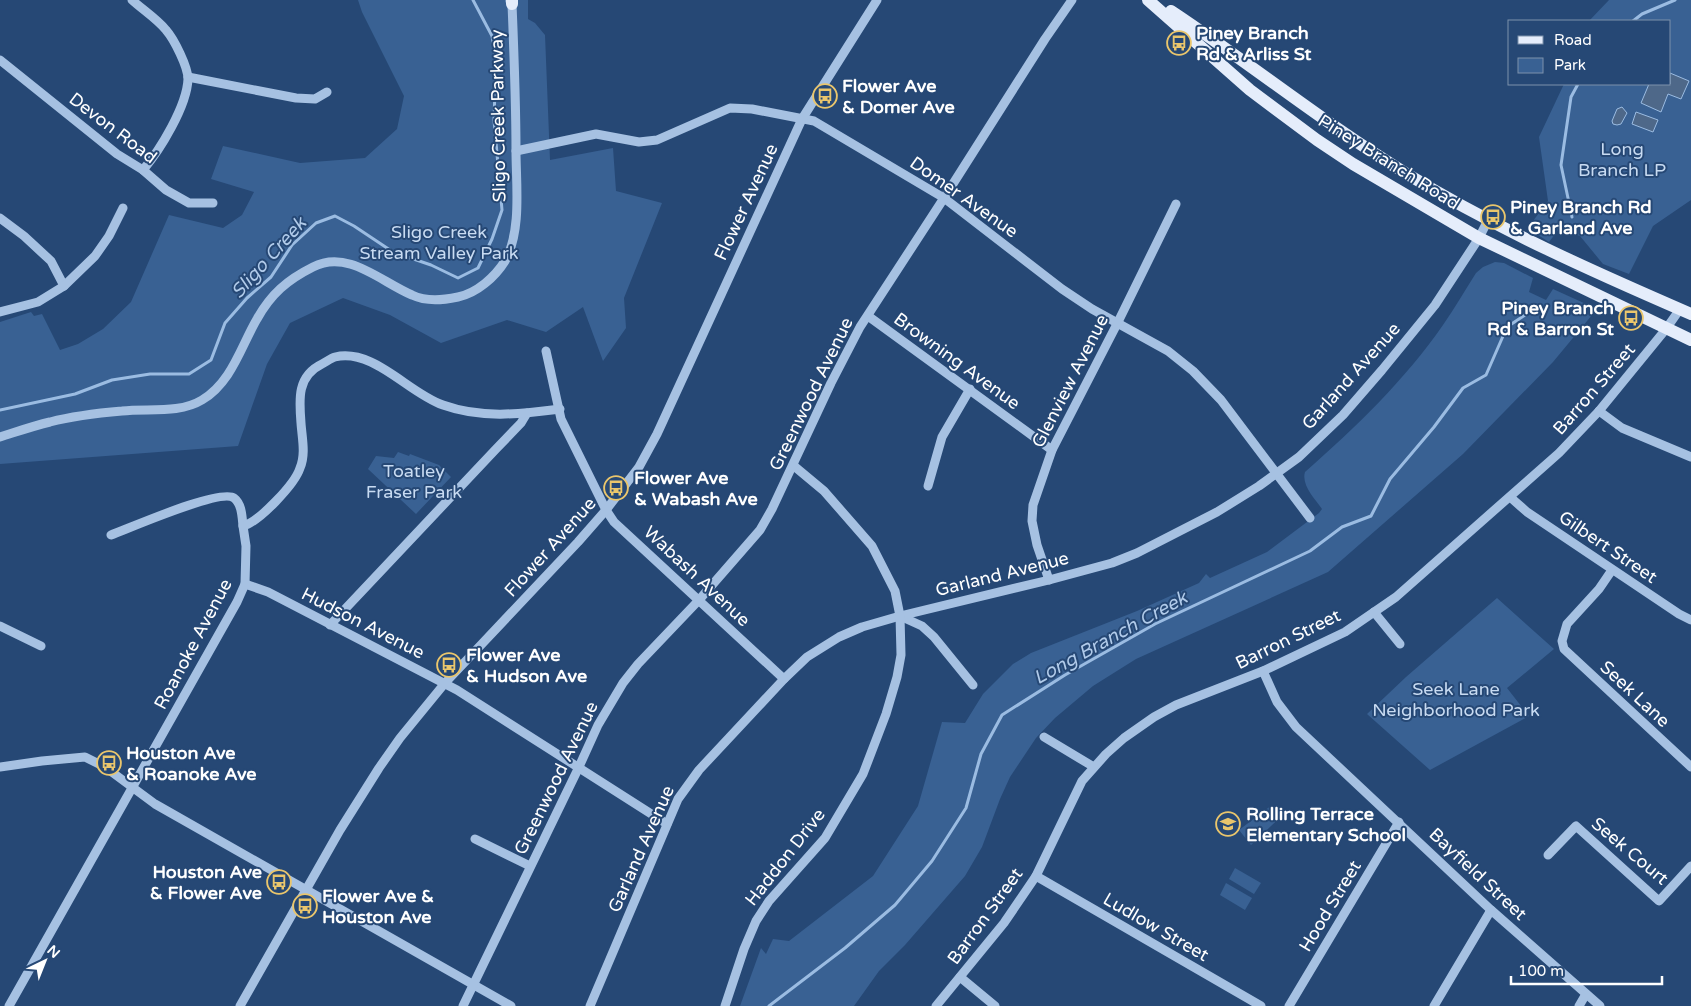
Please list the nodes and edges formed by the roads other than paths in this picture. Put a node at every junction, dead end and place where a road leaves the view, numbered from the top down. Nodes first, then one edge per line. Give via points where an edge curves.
1 (132, 0) edge
2 (877, 0) edge
3 (1072, 0) edge
4 (1148, 0) edge
5 (1154, 0) edge
6 (511, 1) edge
7 (1236, 55) junction
8 (0, 60) edge
9 (1227, 70) junction
10 (188, 77) junction
11 (327, 92) dead end
12 (802, 119) junction
13 (516, 151) junction
14 (143, 170) junction
15 (944, 198) junction
16 (213, 203) dead end
17 (1176, 204) dead end
18 (123, 208) dead end
19 (0, 218) edge
20 (1488, 220) junction
21 (1479, 238) junction
22 (64, 286) junction
23 (0, 312) edge
24 (1685, 312) edge
25 (868, 316) junction
26 (1118, 322) junction
27 (1666, 329) junction
28 (1691, 340) edge
29 (546, 351) dead end
30 (970, 389) junction
31 (560, 409) junction
32 (1599, 412) junction
33 (527, 413) junction
34 (0, 437) edge
35 (1052, 450) junction
36 (1691, 458) edge
37 (794, 466) junction
38 (1276, 472) junction
39 (928, 486) dead end
40 (1510, 497) junction
41 (606, 510) junction
42 (1310, 518) dead end
43 (243, 526) junction
44 (111, 535) dead end
45 (1612, 570) junction
46 (1049, 580) junction
47 (245, 584) junction
48 (699, 600) junction
49 (1374, 612) junction
50 (900, 616) junction
51 (1691, 620) edge
52 (330, 625) junction
53 (0, 626) edge
54 (1400, 644) dead end
55 (40, 646) dead end
56 (1263, 671) junction
57 (784, 679) junction
58 (445, 683) junction
59 (972, 685) dead end
60 (1044, 737) dead end
61 (0, 767) edge
62 (1094, 767) junction
63 (1691, 767) edge
64 (578, 769) junction
65 (133, 786) junction
66 (1399, 822) junction
67 (667, 824) junction
68 (475, 839) dead end
69 (1548, 855) dead end
70 (530, 866) junction
71 (1691, 866) edge
72 (1036, 876) junction
73 (306, 890) junction
74 (1491, 910) junction
75 (960, 978) junction
76 (473, 985) junction
77 (1586, 994) junction
78 (9, 1006) edge
79 (240, 1006) edge
80 (463, 1006) edge
81 (511, 1006) edge
82 (590, 1006) edge
83 (726, 1006) edge
84 (936, 1006) edge
85 (996, 1006) edge
86 (1261, 1006) edge
87 (1289, 1006) edge
88 (1434, 1006) edge
89 (1579, 1006) edge
90 (1600, 1006) edge

1 - 10 street via 166,30
2 - 12 street, Flower Avenue
3 - 15 street, Greenwood Avenue
4 - 9 main road, Piney Branch Road
5 - 7 main road, Piney Branch Road
6 - 13 street, Sligo Creek Parkway
7 - 9 street
7 - 20 main road, Piney Branch Road via 1321,119 1436,192
8 - 14 street, Devon Road via 117,154
9 - 21 main road, Piney Branch Road via 1353,164
10 - 11 street via 296,98 315,99
10 - 14 street via 176,118
12 - 13 street, Domer Avenue via 730,108 657,140 639,142 596,134
12 - 15 street, Domer Avenue via 831,130
12 - 41 street, Flower Avenue via 657,434 639,467
13 - 34 street, Sligo Creek Parkway via 514,235 505,260 490,279 471,294 442,300 426,299 413,296 358,266 345,262 317,265 294,277 274,294 257,318 232,367 218,387 202,400 158,410 123,411 51,422
14 - 16 street, Devon Road via 166,190 189,203
15 - 25 street, Greenwood Avenue
15 - 26 street, Domer Avenue via 1062,289
17 - 26 street, Glenview Avenue
18 - 22 street via 95,256
19 - 22 street via 51,260
20 - 21 street, Garland Avenue
20 - 24 main road, Piney Branch Road
21 - 27 main road, Piney Branch Road
21 - 38 street, Garland Avenue via 1435,305 1343,416 1299,457
22 - 23 street via 38,302
24 - 27 street, Barron Street
25 - 30 street, Browning Avenue
25 - 37 street, Greenwood Avenue via 831,383
26 - 35 street, Glenview Avenue
26 - 38 street, Domer Avenue via 1168,351 1197,374
27 - 28 main road, Piney Branch Road
27 - 32 street, Barron Street
29 - 31 street, Wabash Avenue
30 - 35 street, Browning Avenue
30 - 39 street via 942,438
31 - 33 street
31 - 41 street, Wabash Avenue
32 - 36 street via 1622,428
32 - 40 street, Barron Street
33 - 43 street via 489,415 443,405 420,394 369,360 356,356 335,357 312,369 302,384 299,397 301,468 258,519
33 - 52 street
35 - 46 street, Glenview Avenue via 1033,505 1032,521
37 - 48 street, Greenwood Avenue via 760,530
37 - 50 street, Haddon Drive via 824,491 872,546 895,591
38 - 42 street, Domer Avenue
38 - 46 street, Garland Avenue via 1217,512 1137,554
40 - 45 street, Gilbert Street
40 - 49 street, Barron Street via 1396,597
41 - 48 street, Wabash Avenue via 614,522
41 - 58 street, Flower Avenue
43 - 44 street via 240,505 234,497 226,495 202,500
43 - 47 street, Roanoke Avenue
45 - 51 street, Gilbert Street
45 - 63 street, Seek Lane via 1567,624 1562,641 1564,650
46 - 50 street, Garland Avenue
47 - 52 street, Hudson Avenue via 268,592
47 - 65 street, Roanoke Avenue
48 - 57 street, Wabash Avenue
48 - 64 street, Greenwood Avenue via 623,682
49 - 54 street
49 - 56 street, Barron Street via 1345,632
50 - 57 street, Garland Avenue via 839,637 807,657
50 - 59 street via 922,626 934,637
50 - 83 street, Haddon Drive via 901,655 897,677 863,774 825,838 768,900 744,949
52 - 58 street, Hudson Avenue
53 - 55 street
56 - 62 street, Barron Street via 1176,705 1154,717 1124,738
56 - 66 street, Bayfield Street via 1277,702 1296,727
57 - 67 street, Garland Avenue via 699,770 678,799
58 - 64 street, Hudson Avenue
58 - 73 street, Flower Avenue via 379,768
60 - 62 street
61 - 65 street via 85,758 106,767
62 - 72 street, Barron Street via 1074,794
64 - 67 street, Hudson Avenue
64 - 70 street, Greenwood Avenue
65 - 73 street via 155,804
65 - 78 street, Roanoke Avenue
66 - 74 street, Bayfield Street
66 - 87 street, Hood Street
67 - 82 street, Garland Avenue
68 - 70 street
69 - 71 street, Seek Court via 1576,826 1659,901
70 - 76 street, Greenwood Avenue
72 - 75 street, Barron Street
72 - 86 street, Ludlow Street
73 - 76 street
73 - 79 street, Flower Avenue
74 - 77 street, Bayfield Street
74 - 88 street
75 - 84 street, Barron Street
75 - 85 street
76 - 80 street, Greenwood Avenue
76 - 81 street
77 - 89 street
77 - 90 street, Bayfield Street

